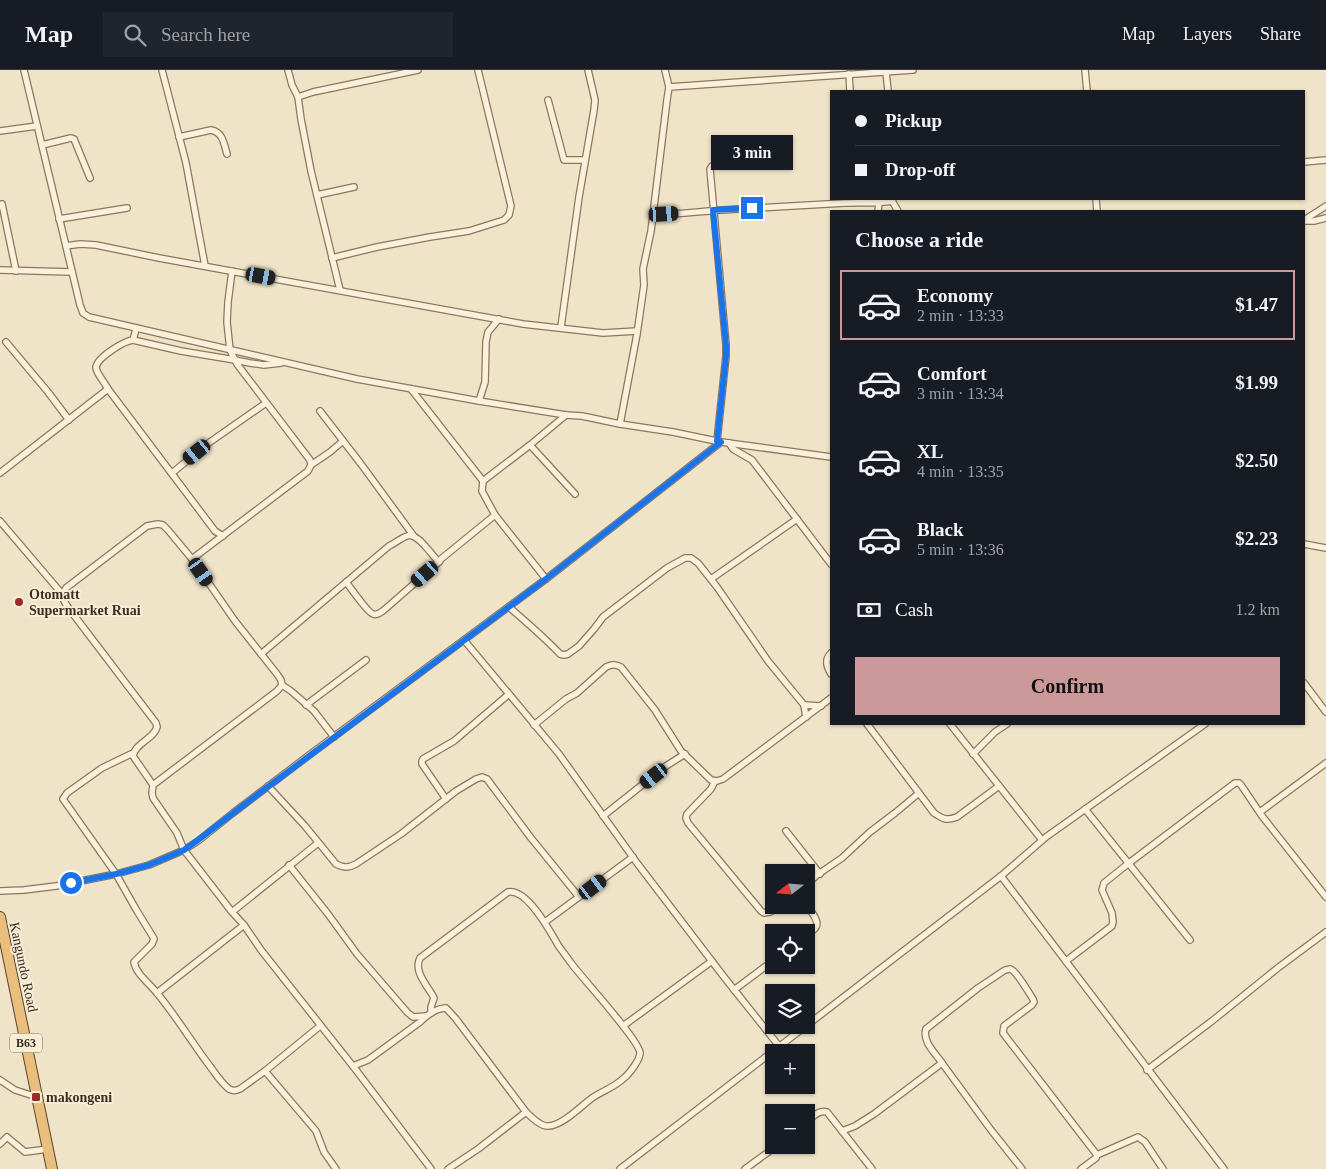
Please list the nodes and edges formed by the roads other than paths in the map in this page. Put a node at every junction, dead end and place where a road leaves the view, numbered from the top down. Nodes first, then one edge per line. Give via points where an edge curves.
1 (24, 70) edge
2 (162, 70) edge
3 (288, 70) edge
4 (418, 70) edge
5 (478, 70) edge
6 (588, 70) edge
7 (665, 70) edge
8 (913, 70) edge
9 (1085, 70) edge
10 (886, 72) junction
11 (830, 73) edge
12 (849, 74) junction
13 (669, 87) junction
14 (850, 90) edge
15 (888, 90) edge
16 (1087, 90) edge
17 (298, 97) junction
18 (548, 100) dead end
19 (37, 126) junction
20 (0, 131) edge
21 (179, 137) junction
22 (42, 145) junction
23 (227, 154) dead end
24 (585, 160) junction
25 (1326, 160) edge
26 (1305, 162) edge
27 (746, 163) dead end
28 (90, 178) dead end
29 (354, 187) dead end
30 (317, 195) junction
31 (892, 200) edge
32 (879, 203) junction
33 (2, 204) dead end
34 (1326, 206) edge
35 (127, 208) dead end
36 (713, 210) junction
37 (878, 210) edge
38 (653, 213) junction
39 (1326, 218) edge
40 (59, 219) junction
41 (1305, 219) edge
42 (1305, 220) edge
43 (66, 246) junction
44 (332, 258) junction
45 (205, 266) junction
46 (0, 270) edge
47 (16, 271) junction
48 (232, 271) junction
49 (72, 272) junction
50 (340, 290) junction
51 (499, 319) junction
52 (560, 328) junction
53 (136, 329) junction
54 (637, 331) junction
55 (133, 340) junction
56 (6, 342) dead end
57 (230, 350) junction
58 (235, 360) junction
59 (286, 362) junction
60 (108, 389) junction
61 (412, 389) junction
62 (479, 401) junction
63 (266, 403) junction
64 (320, 411) dead end
65 (566, 415) junction
66 (69, 420) junction
67 (620, 424) junction
68 (343, 441) junction
69 (719, 441) junction
70 (728, 443) junction
71 (530, 445) junction
72 (830, 457) edge
73 (311, 465) junction
74 (0, 473) edge
75 (172, 473) junction
76 (483, 481) junction
77 (575, 494) dead end
78 (495, 515) junction
79 (797, 519) junction
80 (0, 522) edge
81 (215, 531) junction
82 (413, 535) junction
83 (223, 536) junction
84 (214, 542) junction
85 (1305, 544) edge
86 (1326, 548) edge
87 (192, 559) junction
88 (439, 562) junction
89 (830, 563) edge
90 (546, 579) junction
91 (710, 579) junction
92 (346, 582) junction
93 (62, 595) junction
94 (509, 607) junction
95 (464, 640) junction
96 (261, 654) junction
97 (830, 654) edge
98 (366, 660) dead end
99 (830, 672) edge
100 (1305, 684) edge
101 (282, 685) junction
102 (509, 694) junction
103 (830, 699) edge
104 (306, 705) junction
105 (804, 705) junction
106 (821, 706) junction
107 (1326, 712) edge
108 (806, 717) junction
109 (534, 725) junction
110 (868, 725) edge
111 (951, 725) edge
112 (1006, 725) edge
113 (1204, 725) edge
114 (334, 737) junction
115 (133, 752) junction
116 (684, 754) junction
117 (973, 754) junction
118 (1326, 763) edge
119 (715, 781) junction
120 (153, 784) junction
121 (268, 786) junction
122 (999, 786) junction
123 (919, 793) junction
124 (446, 799) junction
125 (1085, 809) junction
126 (1260, 812) junction
127 (603, 816) junction
128 (786, 831) dead end
129 (1042, 840) junction
130 (318, 843) junction
131 (184, 850) junction
132 (633, 857) junction
133 (1129, 863) junction
134 (289, 865) junction
135 (116, 874) junction
136 (820, 874) junction
137 (1001, 876) junction
138 (815, 878) edge
139 (0, 891) edge
140 (579, 897) junction
141 (1326, 897) edge
142 (232, 912) junction
143 (765, 913) edge
144 (812, 914) edge
145 (0, 917) edge
146 (545, 922) junction
147 (244, 925) junction
148 (815, 928) edge
149 (1326, 932) edge
150 (1190, 940) dead end
151 (712, 961) junction
152 (1066, 961) junction
153 (765, 967) edge
154 (734, 990) junction
155 (157, 993) junction
156 (428, 1015) junction
157 (320, 1026) junction
158 (623, 1026) junction
159 (777, 1044) edge
160 (782, 1044) edge
161 (765, 1057) edge
162 (942, 1062) junction
163 (353, 1066) junction
164 (1147, 1070) junction
165 (265, 1071) junction
166 (0, 1080) edge
167 (37, 1096) junction
168 (526, 1112) junction
169 (815, 1115) edge
170 (842, 1131) junction
171 (0, 1144) edge
172 (48, 1149) junction
173 (766, 1154) edge
174 (1097, 1155) junction
175 (1020, 1166) edge
176 (52, 1169) edge
177 (336, 1169) edge
178 (432, 1169) edge
179 (448, 1169) edge
180 (620, 1169) edge
181 (745, 1169) edge
182 (872, 1169) edge
183 (1012, 1169) edge
184 (1081, 1169) edge
185 (1163, 1169) edge
186 (1224, 1169) edge

1 - 19 street
2 - 21 street
3 - 17 street
4 - 17 street
5 - 44 street via 511,206 509,215 504,220 469,231 385,245
6 - 24 street via 595,100
7 - 13 street
8 - 10 street
9 - 16 street
10 - 12 street
10 - 15 street
11 - 12 street
11 - 13 street
12 - 14 street
13 - 38 street
17 - 30 street
18 - 24 street via 564,160
19 - 20 street
19 - 22 street
21 - 23 street via 216,130 221,134
21 - 45 street
22 - 28 street via 74,139
22 - 40 street
24 - 52 street
25 - 26 street
27 - 36 street via 712,166
29 - 30 street
30 - 44 street
31 - 32 street
32 - 36 street
32 - 37 street
33 - 47 street
34 - 41 street
35 - 40 street
36 - 38 street
36 - 69 street via 726,345
38 - 54 street
39 - 42 street
40 - 43 street
43 - 45 street via 96,245
43 - 49 street
44 - 50 street
45 - 48 street
46 - 47 street
47 - 49 street
48 - 50 street
48 - 57 street via 227,322
49 - 53 street via 83,313 89,318
50 - 51 street
51 - 52 street
51 - 62 street via 488,332 485,382
52 - 54 street via 604,333
53 - 55 street
53 - 57 street
54 - 67 street
55 - 58 street via 181,352
55 - 60 street via 123,342 97,364 97,371
56 - 66 street
57 - 58 street
57 - 59 street
58 - 59 street via 264,365
58 - 63 street
59 - 61 street
60 - 66 street
60 - 75 street
61 - 62 street
61 - 76 street
62 - 65 street
63 - 73 street
63 - 75 street
64 - 68 street
65 - 67 street
65 - 71 street
66 - 74 street
67 - 69 street
68 - 73 street
68 - 82 street
69 - 70 street
69 - 90 street
70 - 72 street
70 - 79 street via 752,460
71 - 76 street
71 - 77 street
73 - 83 street via 308,471
75 - 81 street
76 - 78 street via 482,491
78 - 88 street
78 - 90 street
79 - 89 street
79 - 91 street
80 - 93 street
81 - 83 street
81 - 84 street
82 - 88 street
82 - 92 street via 389,546
83 - 84 street
84 - 87 street
85 - 86 street
87 - 93 street via 168,530 153,524 66,588
87 - 96 street
88 - 92 street via 376,615
90 - 94 street
91 - 94 street via 691,558 685,558 603,617 586,640 564,655
91 - 105 street via 768,661
92 - 96 street
93 - 115 street via 158,727
94 - 95 street
95 - 102 street
95 - 114 street
96 - 101 street
97 - 99 street via 826,662
98 - 104 street
100 - 107 street
101 - 104 street
101 - 120 street
102 - 109 street
102 - 124 street via 454,741 423,759 422,764
103 - 106 street
104 - 114 street
105 - 106 street
105 - 108 street
106 - 108 street
108 - 119 street via 723,779
109 - 116 street via 606,667 616,664 655,710
109 - 127 street via 569,767
110 - 123 street
111 - 117 street
112 - 117 street
113 - 125 street
114 - 121 street
115 - 120 street
115 - 135 street via 102,768 63,799
116 - 119 street
116 - 127 street
117 - 122 street
118 - 126 street
119 - 143 street via 686,818
120 - 131 street via 153,798
121 - 130 street
121 - 131 street
122 - 123 street via 950,820 934,813
122 - 129 street
123 - 136 street
124 - 130 street via 349,868 336,864
124 - 140 street via 476,779 487,779
125 - 129 street
125 - 133 street
126 - 133 street via 1241,785 1235,783
126 - 141 street
127 - 132 street
128 - 136 street
129 - 137 street
130 - 134 street
131 - 135 street
131 - 142 street
132 - 140 street
132 - 151 street
133 - 150 street
133 - 152 street via 1103,886 1112,913 1112,926
134 - 142 street
134 - 156 street via 357,954 407,1012 413,1017
135 - 139 street via 56,886
135 - 155 street via 154,939 134,962
136 - 138 street
137 - 152 street
137 - 160 street
140 - 146 street
142 - 147 street
144 - 148 street via 818,924
145 - 167 highway, Kangundo Road / B63
146 - 156 street via 518,893 508,892 427,952 417,963 434,998
146 - 158 street via 580,975
147 - 155 street
147 - 157 street
149 - 164 street
151 - 154 street
151 - 158 street
152 - 164 street
153 - 154 street
154 - 159 street
155 - 165 street via 228,1088 240,1089
156 - 163 street via 368,1060
156 - 168 street via 446,1008
157 - 163 street
157 - 165 street
158 - 168 street via 640,1049 640,1058 624,1079 554,1125 543,1125
161 - 180 street
162 - 170 street via 874,1114
162 - 174 street via 926,1041 926,1029 978,988 1005,970 1012,970 1034,1002 1004,1026 1003,1033
162 - 175 street
163 - 178 street
164 - 186 street
165 - 177 street via 316,1131 324,1152
166 - 167 street via 15,1090
167 - 172 highway, Kangundo Road / B63
168 - 179 street
169 - 170 street via 821,1111 827,1112
170 - 182 street
171 - 172 street via 7,1138 25,1152
172 - 176 highway, Kangundo Road / B63
173 - 181 street
174 - 184 street
174 - 185 street via 1138,1137
175 - 183 street

